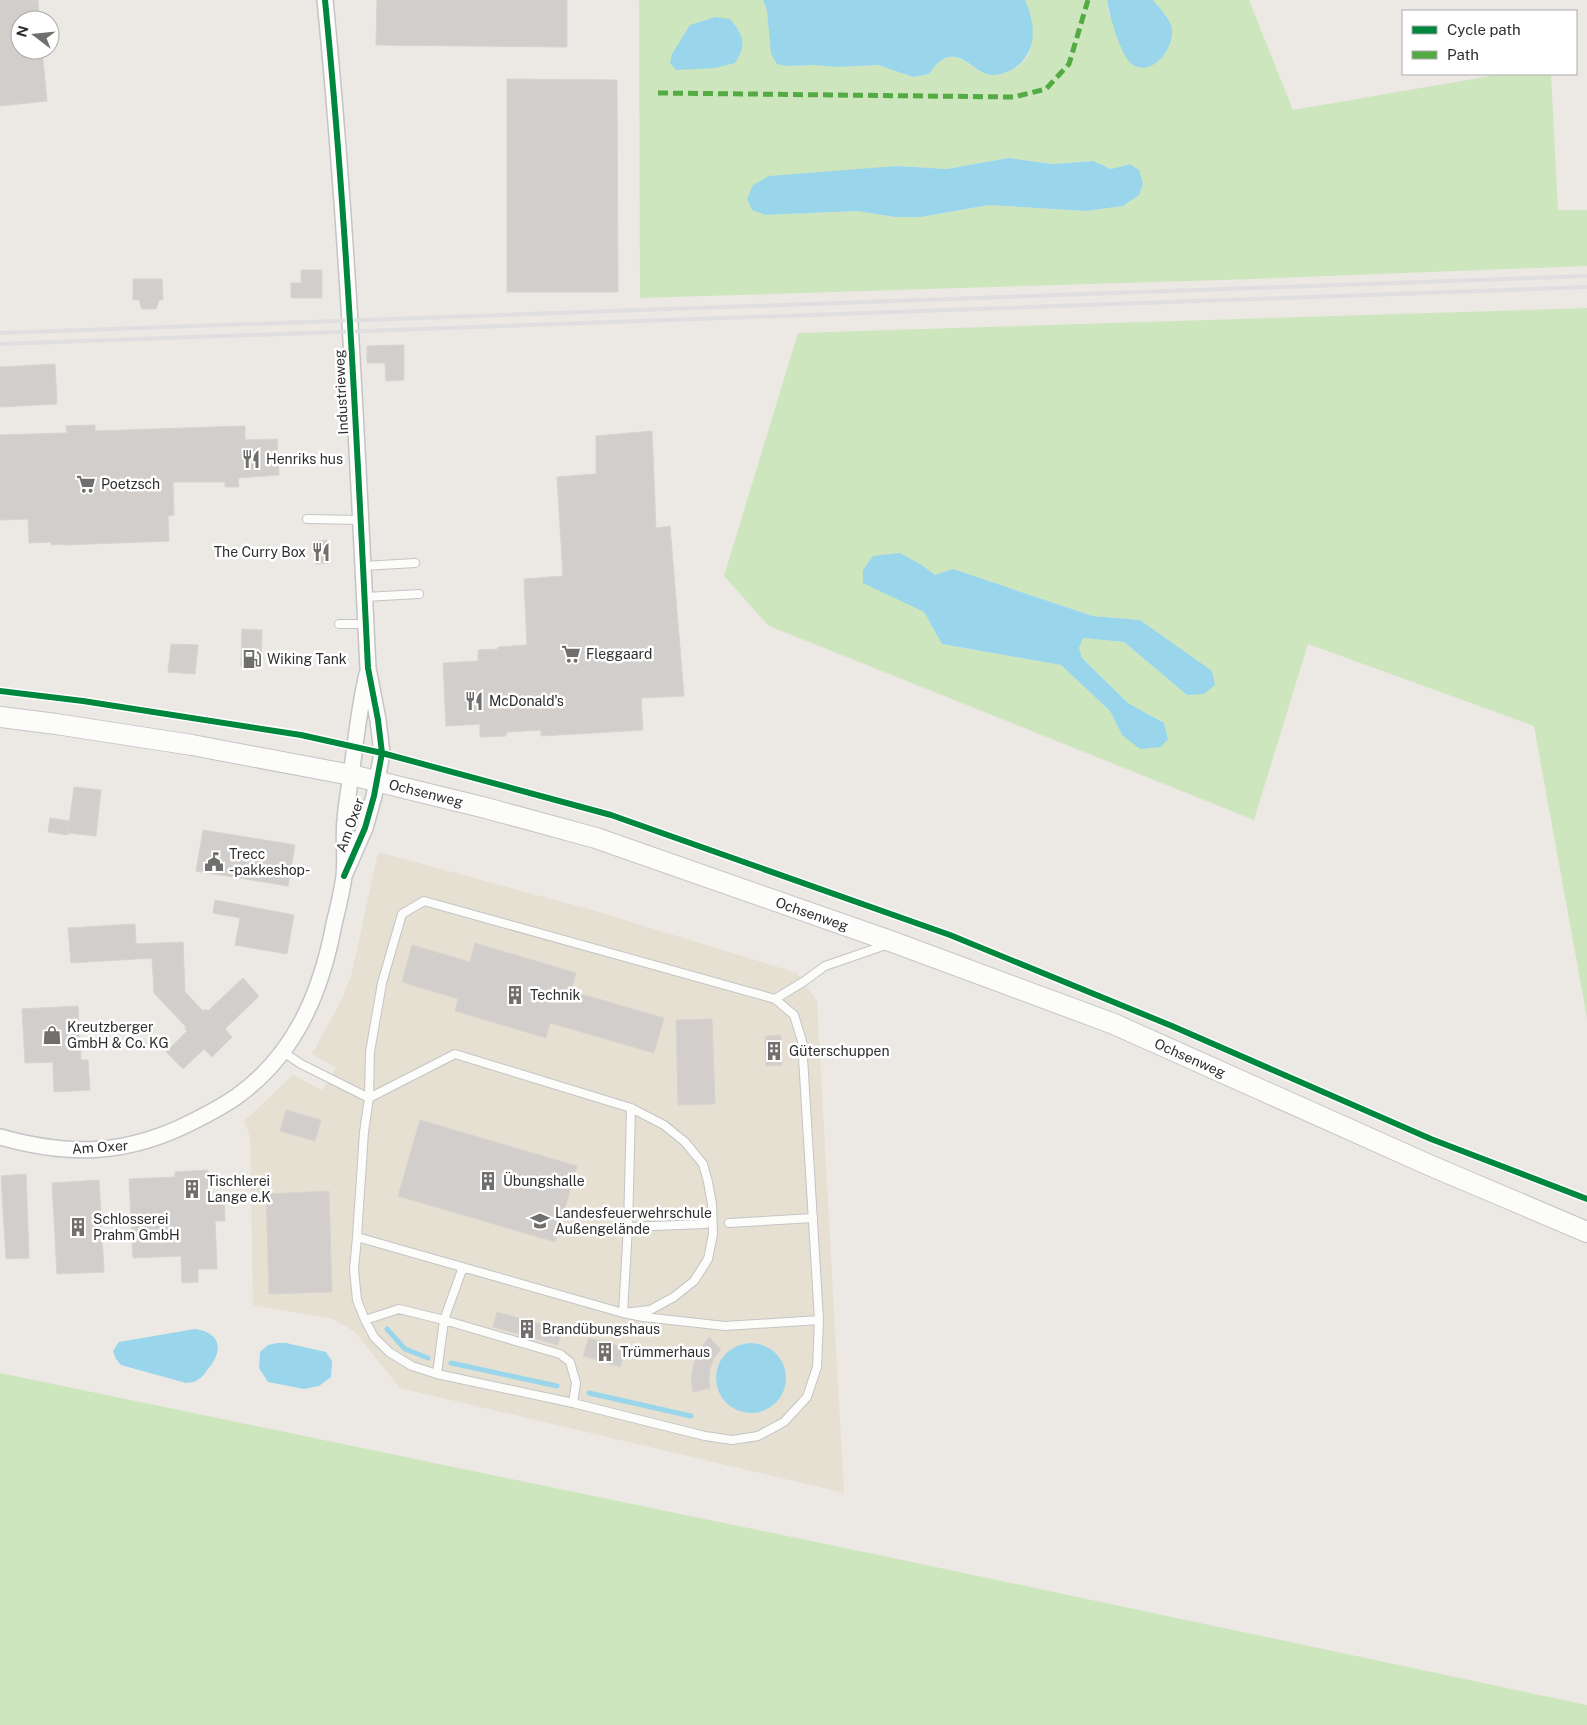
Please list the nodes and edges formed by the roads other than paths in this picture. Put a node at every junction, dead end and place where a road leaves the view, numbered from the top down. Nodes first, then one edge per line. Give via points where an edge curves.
1 (326, 0) edge
2 (307, 519) dead end
3 (360, 520) junction
4 (415, 563) dead end
5 (363, 566) junction
6 (418, 594) dead end
7 (364, 597) junction
8 (339, 624) dead end
9 (366, 624) junction
10 (368, 668) junction
11 (0, 717) edge
12 (351, 775) junction
13 (377, 781) junction
14 (344, 876) junction
15 (893, 942) junction
16 (775, 999) junction
17 (283, 1052) junction
18 (369, 1098) junction
19 (631, 1108) junction
20 (0, 1137) edge
21 (813, 1218) junction
22 (729, 1223) dead end
23 (705, 1224) dead end
24 (628, 1228) junction
25 (1587, 1232) edge
26 (357, 1236) junction
27 (463, 1267) junction
28 (623, 1313) junction
29 (364, 1320) junction
30 (444, 1320) junction
31 (819, 1320) junction
32 (437, 1374) junction
33 (574, 1403) junction

1 - 3 street, Industrieweg via 348,292
2 - 3 lane
3 - 5 street, Industrieweg
4 - 5 lane
5 - 7 street, Industrieweg
6 - 7 lane
7 - 9 street, Industrieweg
8 - 9 lane
9 - 10 street, Industrieweg
10 - 12 street, Industrieweg via 359,706
10 - 13 street, Industrieweg via 382,753
11 - 12 main road, Ochsenweg via 192,745
12 - 13 main road, Ochsenweg
12 - 14 street, Am Oxer via 344,821
13 - 14 street, Am Oxer via 365,828
13 - 15 main road, Ochsenweg via 596,838
14 - 17 street, Am Oxer via 328,960 315,996
15 - 16 lane via 825,966
15 - 25 main road, Ochsenweg via 1114,1024
16 - 18 lane via 424,901 402,914 382,984 370,1052
16 - 21 lane via 794,1015 802,1040
17 - 18 lane
17 - 20 street, Am Oxer via 236,1097 170,1133 138,1144 75,1150 44,1148
18 - 19 lane via 455,1054
18 - 26 lane
19 - 24 lane
19 - 28 lane via 664,1125 685,1142 703,1164 712,1204 713,1234 708,1259 694,1281 650,1310
21 - 22 lane
21 - 31 lane
23 - 24 lane
24 - 28 lane
26 - 27 lane
26 - 29 lane via 354,1269 357,1300
27 - 28 lane
27 - 30 lane
28 - 31 lane via 725,1326
29 - 30 lane via 399,1309
29 - 32 lane via 374,1337 389,1352 412,1366
30 - 32 lane
30 - 33 lane via 560,1354 570,1362 576,1383
31 - 33 lane via 817,1367 807,1398 784,1422 758,1436 732,1440 705,1436
32 - 33 lane

